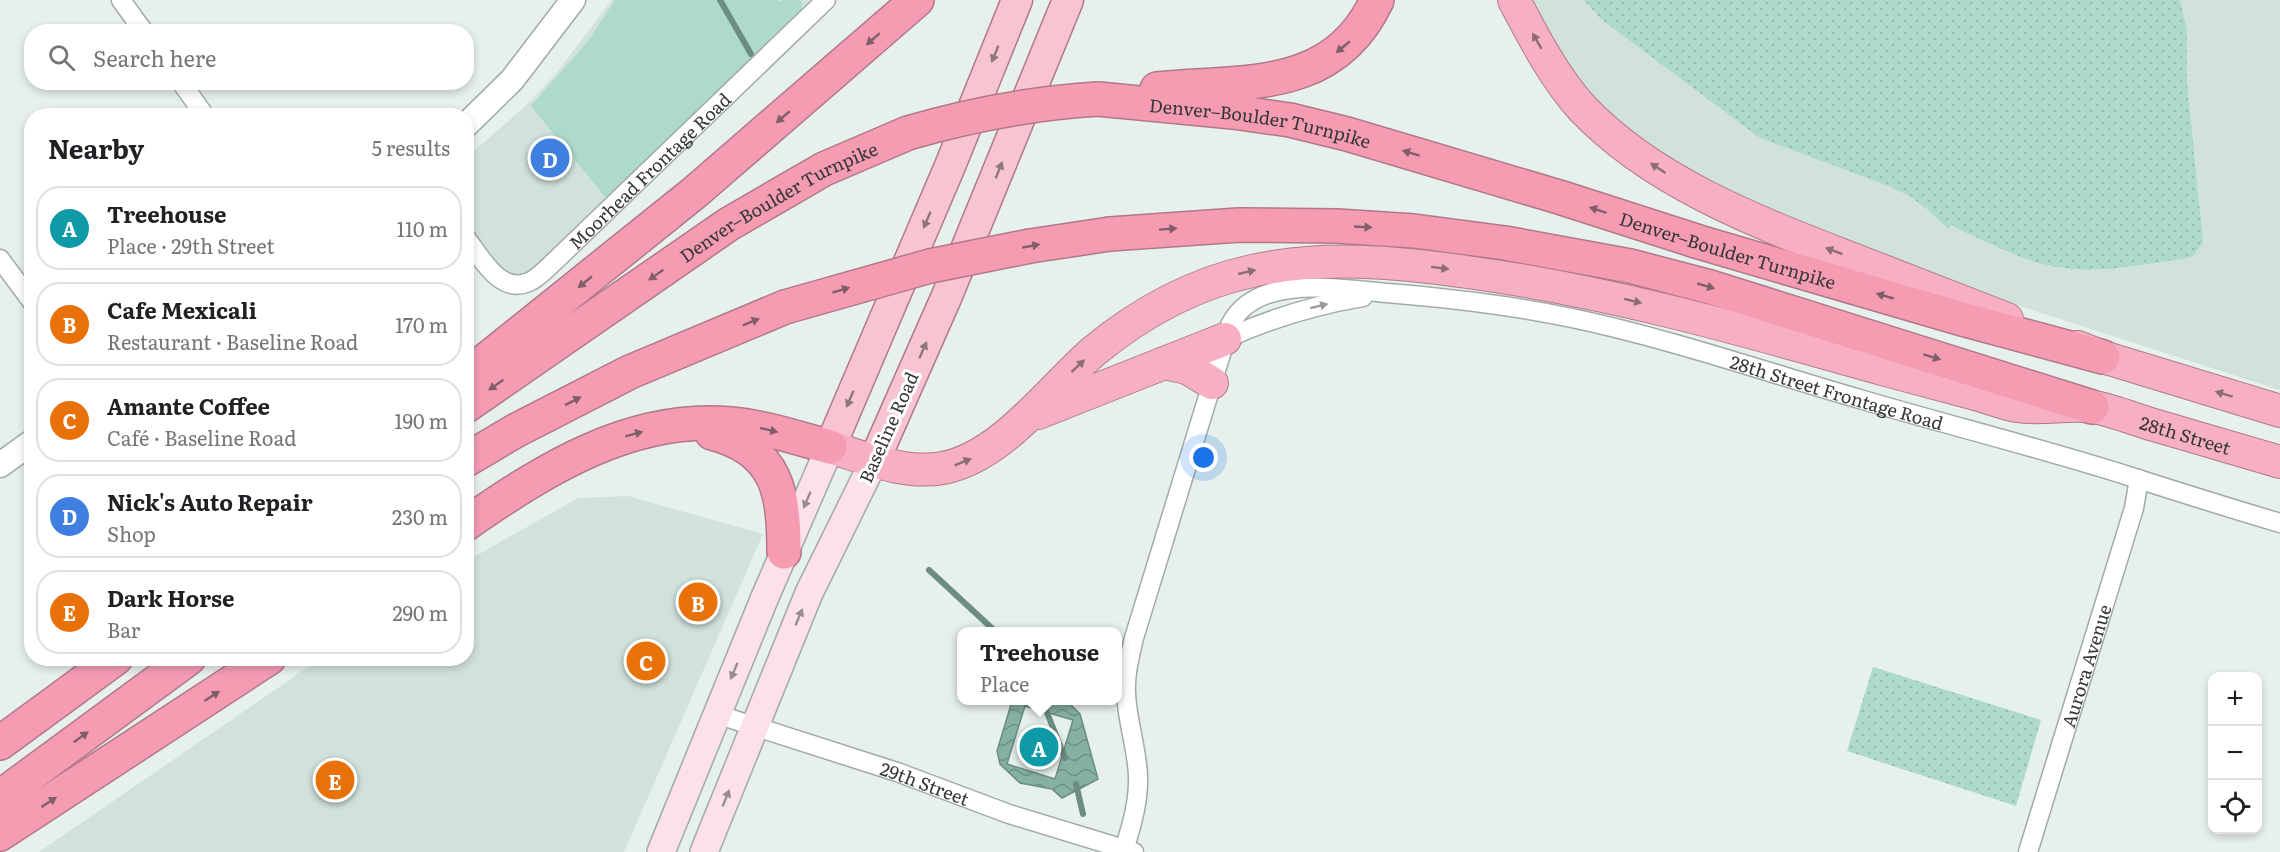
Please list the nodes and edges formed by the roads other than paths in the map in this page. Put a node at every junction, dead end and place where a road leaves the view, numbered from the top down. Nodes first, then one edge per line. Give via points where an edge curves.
1 (121, 0) edge
2 (573, 0) edge
3 (826, 0) edge
4 (917, 0) edge
5 (1017, 0) edge
6 (1068, 0) edge
7 (1377, 0) edge
8 (1514, 0) edge
9 (138, 24) edge
10 (187, 90) edge
11 (1098, 99) junction
12 (199, 108) edge
13 (474, 117) edge
14 (474, 248) edge
15 (0, 259) edge
16 (24, 291) edge
17 (1388, 293) junction
18 (1225, 339) junction
19 (2103, 357) junction
20 (1164, 363) junction
21 (474, 370) edge
22 (1212, 383) junction
23 (474, 399) edge
24 (2092, 407) junction
25 (2280, 411) edge
26 (1021, 422) junction
27 (669, 427) junction
28 (830, 447) junction
29 (24, 448) edge
30 (474, 455) edge
31 (874, 461) junction
32 (2280, 462) edge
33 (0, 465) edge
34 (2139, 479) junction
35 (474, 518) edge
36 (2280, 524) edge
37 (784, 552) junction
38 (96, 666) edge
39 (105, 666) edge
40 (178, 666) edge
41 (257, 666) edge
42 (716, 714) junction
43 (754, 727) junction
44 (0, 743) edge
45 (0, 797) edge
46 (0, 834) edge
47 (1129, 851) edge
48 (661, 852) edge
49 (704, 852) edge
50 (2028, 852) edge

1 - 9 street
2 - 13 street via 512,80
3 - 14 street, Moorhead Frontage Road via 533,280 516,284 502,281
4 -> 21 highway via 694,194
5 -> 28 main road
31 -> 6 main road, Baseline Road via 946,298
7 -> 11 highway via 1348,43 1324,62 1301,72 1267,81 1158,89
19 -> 8 highway via 1783,232 1725,207 1672,177 1634,152 1581,107
10 - 12 street
19 -> 11 highway, Denver–Boulder Turnpike via 1699,242 1347,134 1290,120
11 -> 23 highway, Denver–Boulder Turnpike, bridge via 1060,101 955,119 908,133 824,169 729,224
15 - 16 street
18 -> 17 street, 28th Street Frontage Road via 1299,311
17 - 18 street, 28th Street Frontage Road via 1318,288 1274,292 1239,309
17 - 34 street, 28th Street Frontage Road via 1494,304 1614,328
18 - 20 highway
18 - 22 street, 28th Street Frontage Road
25 -> 19 highway
20 - 22 highway via 1187,368
20 - 26 highway
22 - 47 street, 28th Street Frontage Road via 1128,663 1126,695 1138,788
26 -> 24 highway, 28th Street via 1094,352 1130,323 1167,302 1238,274 1291,264 1339,261 1435,267 1618,298 2018,406
30 -> 24 highway, bridge via 630,372 785,308 883,278 1022,247 1110,234 1218,226 1414,231 1630,266 1710,287
24 - 32 highway, 28th Street
31 -> 26 highway via 920,469 944,468 969,460
27 -> 28 highway via 700,423 746,426
35 -> 27 highway via 578,454 619,438
27 - 37 highway via 729,438 762,460 771,471 781,499
28 - 31 highway
28 -> 37 main road
29 - 33 street
43 -> 31 main road, Baseline Road via 819,572
34 - 36 street, 28th Street Frontage Road
34 - 50 street, Aurora Avenue via 2134,508
37 -> 42 main road
38 - 44 highway
39 - 44 highway
45 -> 40 highway
46 -> 41 highway
42 - 43 street, 29th Street
42 - 48 main road
43 - 47 street, 29th Street
49 -> 43 main road, Baseline Road

